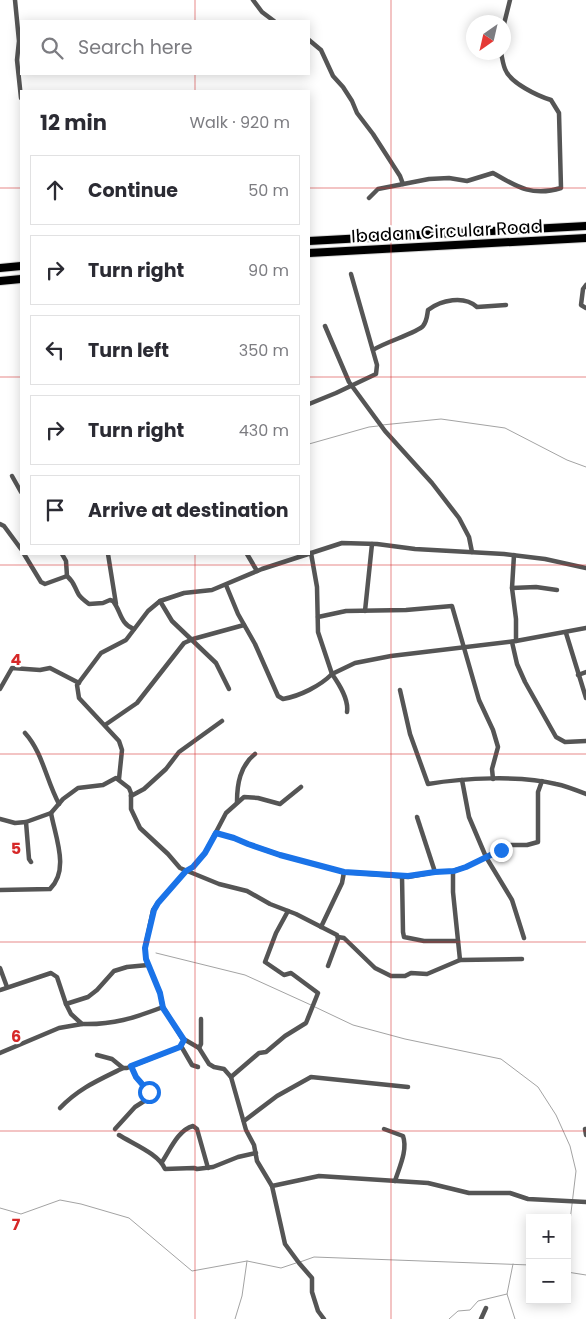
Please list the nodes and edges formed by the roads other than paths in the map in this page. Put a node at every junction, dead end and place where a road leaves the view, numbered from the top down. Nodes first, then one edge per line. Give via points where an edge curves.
1 (15, 0) edge
2 (253, 0) edge
3 (510, 0) edge
4 (506, 15) edge
5 (273, 20) edge
6 (310, 41) edge
7 (503, 60) edge
8 (20, 90) edge
9 (403, 184) junction
10 (369, 198) dead end
11 (586, 226) edge
12 (586, 238) edge
13 (310, 240) edge
14 (310, 253) edge
15 (20, 266) edge
16 (0, 268) edge
17 (351, 274) dead end
18 (20, 279) edge
19 (0, 281) edge
20 (586, 286) edge
21 (506, 305) dead end
22 (586, 308) edge
23 (325, 326) dead end
24 (373, 350) junction
25 (351, 386) junction
26 (310, 404) edge
27 (12, 476) dead end
28 (20, 490) edge
29 (0, 524) edge
30 (372, 544) junction
31 (20, 548) edge
32 (472, 552) junction
33 (311, 553) joint
34 (25, 555) edge
35 (63, 555) edge
36 (108, 555) edge
37 (248, 555) edge
38 (305, 555) edge
39 (514, 555) junction
40 (586, 568) edge
41 (257, 571) junction
42 (67, 576) junction
43 (226, 585) junction
44 (512, 588) junction
45 (558, 590) dead end
46 (160, 601) junction
47 (116, 604) junction
48 (365, 611) junction
49 (318, 617) junction
50 (244, 625) junction
51 (586, 628) edge
52 (134, 629) junction
53 (566, 633) junction
54 (193, 639) junction
55 (514, 642) junction
56 (463, 647) junction
57 (586, 672) edge
58 (332, 674) junction
59 (578, 675) junction
60 (79, 683) junction
61 (0, 689) edge
62 (229, 689) dead end
63 (400, 690) dead end
64 (586, 698) edge
65 (347, 712) dead end
66 (222, 721) dead end
67 (105, 725) junction
68 (24, 733) dead end
69 (586, 741) edge
70 (255, 754) dead end
71 (119, 779) junction
72 (493, 779) junction
73 (462, 780) junction
74 (542, 781) junction
75 (301, 787) dead end
76 (586, 794) edge
77 (131, 796) junction
78 (237, 802) junction
79 (59, 804) junction
80 (51, 813) junction
81 (417, 817) dead end
82 (0, 819) edge
83 (26, 822) junction
84 (216, 833) junction
85 (486, 857) junction
86 (31, 862) dead end
87 (186, 871) junction
88 (454, 871) junction
89 (344, 872) junction
90 (435, 872) junction
91 (402, 876) junction
92 (0, 890) edge
93 (288, 911) junction
94 (321, 927) junction
95 (338, 937) junction
96 (524, 938) dead end
97 (458, 941) junction
98 (522, 959) dead end
99 (460, 960) junction
100 (148, 966) junction
101 (328, 966) dead end
102 (0, 968) edge
103 (7, 987) junction
104 (0, 990) edge
105 (66, 1004) junction
106 (163, 1008) junction
107 (201, 1019) dead end
108 (82, 1024) junction
109 (184, 1040) junction
110 (181, 1046) junction
111 (199, 1048) junction
112 (0, 1053) edge
113 (97, 1055) dead end
114 (131, 1066) junction
115 (198, 1067) dead end
116 (123, 1068) junction
117 (231, 1077) junction
118 (408, 1087) dead end
119 (60, 1108) dead end
120 (244, 1121) junction
121 (115, 1129) dead end
122 (384, 1129) dead end
123 (585, 1129) dead end
124 (119, 1135) dead end
125 (586, 1135) edge
126 (256, 1153) junction
127 (162, 1162) junction
128 (208, 1168) junction
129 (394, 1181) junction
130 (272, 1186) junction
131 (586, 1202) edge
132 (486, 1308) dead end
133 (324, 1319) edge
134 (480, 1319) edge

1 - 8 street
2 - 5 street
3 - 4 street
6 - 9 street via 321,50 333,76 343,86
7 - 9 street via 505,71 523,87 552,100 559,113 561,188 548,193 534,192 518,187 493,172 467,181 429,178
9 - 10 street via 378,189
11 - 13 highway, Ibadan Circular Road
12 - 14 highway, Ibadan Circular Road
15 - 16 highway
17 - 24 street
18 - 19 highway
20 - 22 street via 582,289 581,305
21 - 24 street via 477,307 461,300 435,304 428,310 422,327
23 - 25 street
24 - 25 street via 376,374
25 - 26 street
25 - 32 street via 376,421 459,518 469,537
27 - 28 street
29 - 31 street
30 - 32 street
30 - 33 street via 342,543
30 - 48 street
32 - 39 street
33 - 49 street
34 - 42 street via 45,584
35 - 42 street
36 - 47 street
37 - 41 street
38 - 41 street
39 - 40 street
39 - 44 street
41 - 43 street
42 - 47 street via 88,604 110,600
43 - 46 street
43 - 50 street
44 - 45 street
44 - 55 street via 516,618
46 - 52 street
46 - 54 street via 172,621
47 - 52 street via 122,620
48 - 49 street
48 - 56 street via 452,606
49 - 58 street via 318,632
50 - 54 street
50 - 58 street via 281,698 293,697
51 - 53 street
52 - 60 street via 126,640 101,653
53 - 55 street
53 - 59 street
54 - 62 street via 216,663
54 - 67 street via 184,643 137,703
55 - 56 street
55 - 69 street via 517,664 556,737 565,742
56 - 58 street via 355,663
56 - 72 street via 498,747 492,769
57 - 59 street
58 - 65 street via 343,693
59 - 64 street
60 - 61 street via 50,668 12,668
60 - 67 street via 79,698
63 - 73 street via 410,734 427,783
66 - 77 street via 179,752 166,769
67 - 71 street via 119,741 122,750
68 - 79 street via 39,753
70 - 78 street via 241,774
71 - 77 street via 129,788
71 - 79 street via 78,788
72 - 73 street
72 - 74 street
73 - 85 street via 469,817
74 - 76 street
74 - 85 street via 538,792 538,842 511,845
75 - 78 street via 280,804 244,797
77 - 87 street via 131,808 140,828
78 - 84 street via 226,813
79 - 80 street
80 - 83 street
80 - 92 street via 60,864 60,875 55,884 50,889
81 - 90 street
82 - 83 street
83 - 86 street
84 - 87 street via 205,853
84 - 89 street
85 - 88 street
85 - 96 street via 512,900
87 - 93 street via 247,890
87 - 100 street via 154,910 145,948
88 - 90 street
88 - 97 street
89 - 91 street
89 - 94 street
90 - 91 street
91 - 97 street via 404,937 424,941
93 - 94 street
93 - 117 street via 265,962 284,975 297,977 318,993 306,1023 266,1052 259,1053
94 - 95 street
95 - 99 street via 344,938 374,968 391,976 427,974
95 - 101 street
97 - 99 street
98 - 99 street
100 - 105 street via 114,971 97,990
100 - 106 street
102 - 103 street
103 - 104 street
103 - 105 street via 51,973 58,977
105 - 108 street
106 - 108 street via 131,1020
106 - 109 street
107 - 111 street
108 - 112 street via 59,1028
109 - 110 street
109 - 111 street
110 - 114 street
110 - 115 street via 192,1065
111 - 117 street via 210,1064
113 - 116 street via 112,1059
114 - 116 street
114 - 121 street via 149,1092 149,1098 135,1107
116 - 119 street via 86,1086
117 - 120 street
118 - 120 street via 311,1077 277,1096
120 - 126 street
122 - 129 street via 403,1136 404,1140 403,1156
123 - 125 street
124 - 127 street
126 - 128 street
126 - 130 street via 257,1161
127 - 128 street via 165,1169 170,1170
127 - 128 street via 184,1130 193,1126 197,1129
129 - 130 street via 319,1176
129 - 131 street via 428,1183 469,1193 510,1193 528,1199
130 - 133 street via 285,1244 312,1278 312,1292
132 - 134 street

